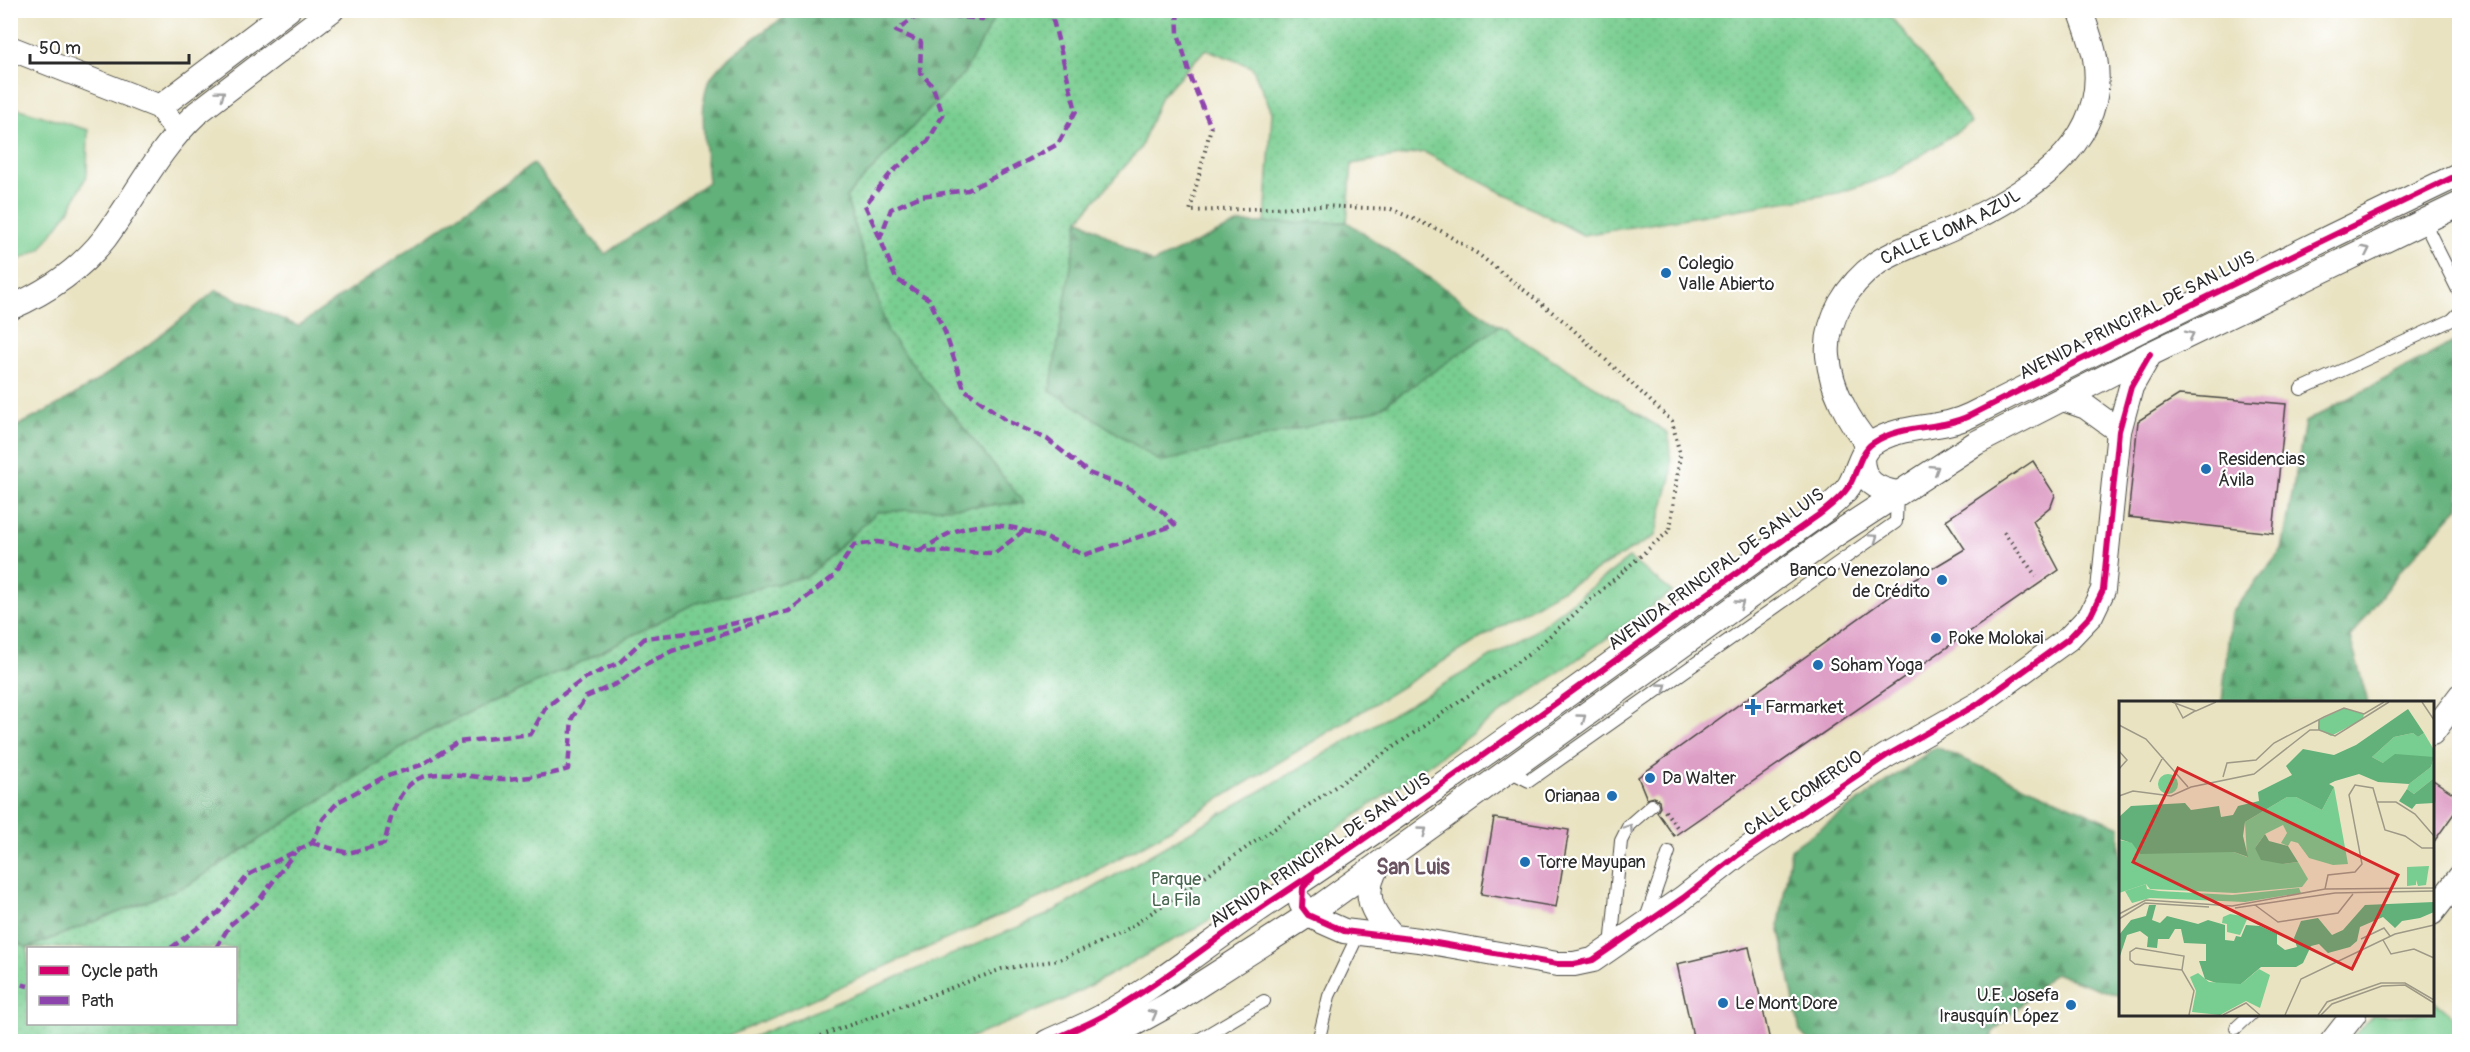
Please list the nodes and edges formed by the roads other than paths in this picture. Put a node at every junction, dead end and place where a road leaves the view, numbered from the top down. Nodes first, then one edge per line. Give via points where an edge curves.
1 (288, 10) edge
2 (332, 10) edge
3 (2080, 10) edge
4 (10, 48) edge
5 (159, 107) junction
6 (177, 131) junction
7 (2460, 174) edge
8 (2460, 204) edge
9 (2424, 222) junction
10 (2460, 294) edge
11 (10, 308) edge
12 (2460, 312) edge
13 (2150, 354) junction
14 (2301, 389) dead end
15 (2063, 399) junction
16 (2119, 431) junction
17 (1866, 452) junction
18 (1897, 493) junction
19 (2460, 696) edge
20 (2434, 732) edge
21 (1652, 805) dead end
22 (1669, 852) dead end
23 (1382, 861) junction
24 (1318, 870) junction
25 (2460, 877) edge
26 (2434, 912) edge
27 (1308, 915) junction
28 (1643, 925) junction
29 (1359, 933) junction
30 (1394, 937) junction
31 (1215, 940) junction
32 (1611, 948) junction
33 (1232, 965) junction
34 (1264, 1001) dead end
35 (2249, 1016) edge
36 (2352, 1016) edge
37 (2236, 1028) dead end
38 (1047, 1041) edge
39 (1101, 1041) edge
40 (1195, 1041) edge
41 (1318, 1041) edge
42 (2332, 1041) edge

1 - 5 street
6 -> 2 street
3 - 17 street, CALLE LOMA AZUL via 2095,60 2096,88 2080,136 2063,159 2026,191 1879,262 1864,274 1839,306 1827,347 1829,370
4 - 5 street
5 - 6 street
6 - 11 street via 104,240 85,261 59,283
7 - 17 street, AVENIDA PRINCIPAL DE SAN LUIS via 1966,418 1896,431
8 - 9 street
9 - 10 lane
13 -> 9 street
12 - 14 lane via 2452,320
13 - 15 street
13 - 16 street, CALLE COMERCIO via 2131,387
15 - 16 street via 2086,407
18 -> 15 street via 1976,443
16 - 28 street, CALLE COMERCIO via 2103,590 2091,615 2068,639 1978,704 1886,756 1738,855
17 - 18 street, CALLE LOMA AZUL via 1862,467 1870,483
17 - 24 street, AVENIDA PRINCIPAL DE SAN LUIS via 1840,497 1820,514 1546,712
23 -> 18 street
19 - 20 street
32 -> 21 lane via 1622,841 1629,825
22 - 28 lane
23 - 27 street
23 - 30 street via 1370,877 1371,903 1378,920
24 - 27 street via 1300,898
24 - 31 street, AVENIDA PRINCIPAL DE SAN LUIS
25 - 26 street
27 - 29 street, CALLE COMERCIO via 1344,931
27 - 33 street
28 - 32 street, CALLE COMERCIO
29 - 30 street, CALLE COMERCIO
29 - 41 lane via 1329,996
30 - 32 street, CALLE COMERCIO via 1557,964 1593,960
31 - 33 street via 1239,942 1241,947
31 - 38 street, AVENIDA PRINCIPAL DE SAN LUIS via 1111,1011
39 -> 33 street
34 - 40 lane
35 - 37 lane
36 - 42 street

